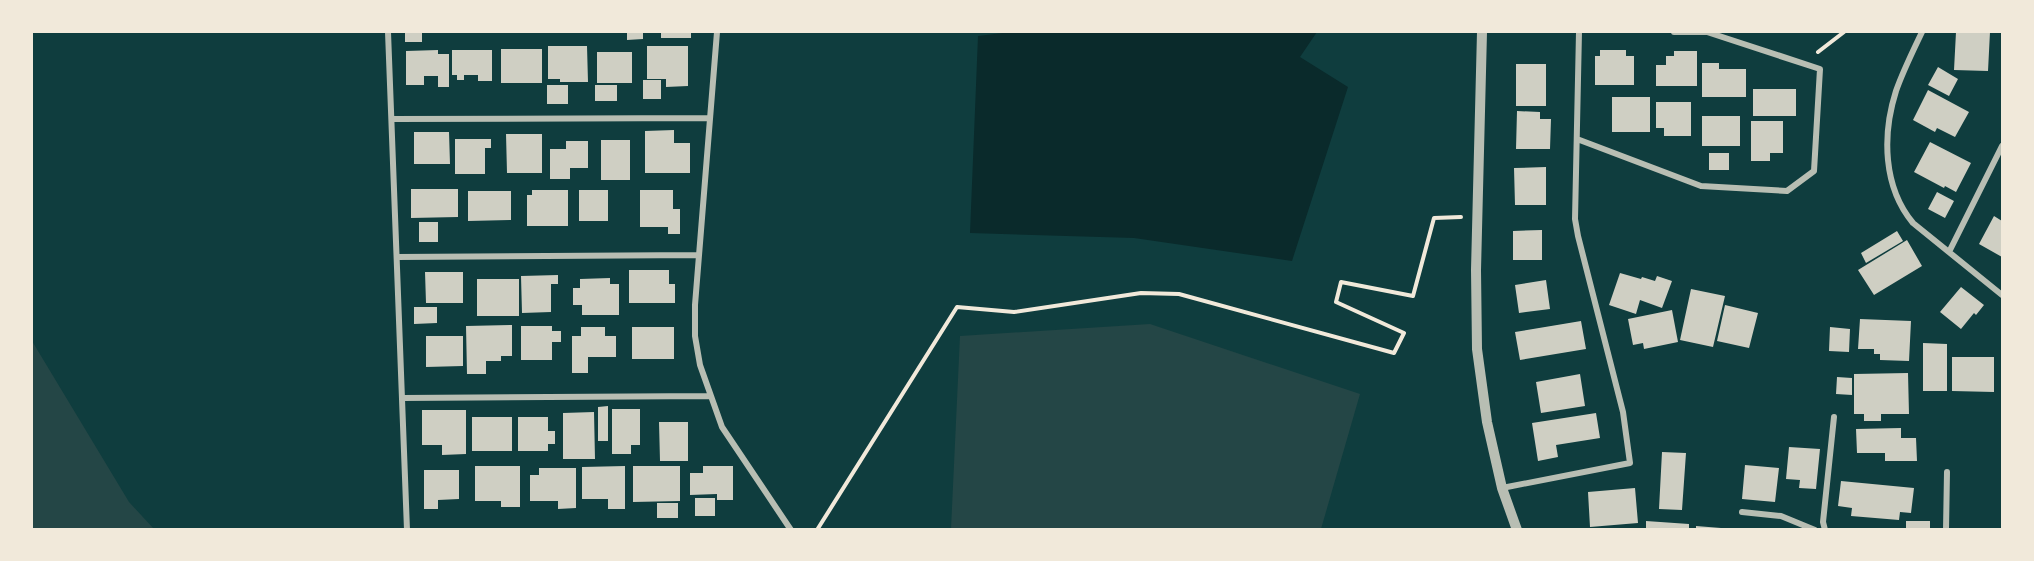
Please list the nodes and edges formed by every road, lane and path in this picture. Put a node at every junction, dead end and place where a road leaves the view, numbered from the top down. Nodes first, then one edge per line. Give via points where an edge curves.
1 (388, 32) edge
2 (717, 32) edge
3 (1482, 32) edge
4 (1579, 32) edge
5 (1674, 32) edge
6 (1707, 32) edge
7 (1844, 32) edge
8 (1922, 32) edge
9 (1803, 64) junction
10 (709, 118) junction
11 (392, 119) junction
12 (1577, 139) junction
13 (2002, 146) edge
14 (1477, 217) junction
15 (1949, 252) junction
16 (698, 255) junction
17 (397, 257) junction
18 (2002, 295) edge
19 (710, 396) junction
20 (403, 398) junction
21 (1834, 417) dead end
22 (1947, 472) dead end
23 (1502, 488) junction
24 (1742, 512) dead end
25 (407, 530) edge
26 (791, 530) edge
27 (817, 530) edge
28 (1517, 530) edge
29 (1815, 530) edge
30 (1825, 530) edge
31 (1946, 530) edge

1 - 11 street
2 - 10 street
3 - 14 street
4 - 12 street
5 - 6 street
6 - 9 street
7 - 9 path
8 - 15 street via 1888,121 1888,169 1903,211
9 - 12 street via 1820,69 1814,171 1788,191 1701,186
10 - 11 street
10 - 16 street
11 - 17 street
12 - 23 street via 1575,219 1623,412 1630,463
13 - 15 street
14 - 23 street via 1477,349 1487,422
14 - 27 path via 1434,218 1413,296 1341,282 1336,302 1404,333 1394,353 1179,294 1141,293 1014,312 957,307
15 - 18 street
16 - 17 street
16 - 19 street via 695,336
17 - 20 street
19 - 20 street
19 - 26 street via 722,427
20 - 25 street
21 - 30 street
22 - 31 street
23 - 28 street
24 - 29 street via 1781,516

